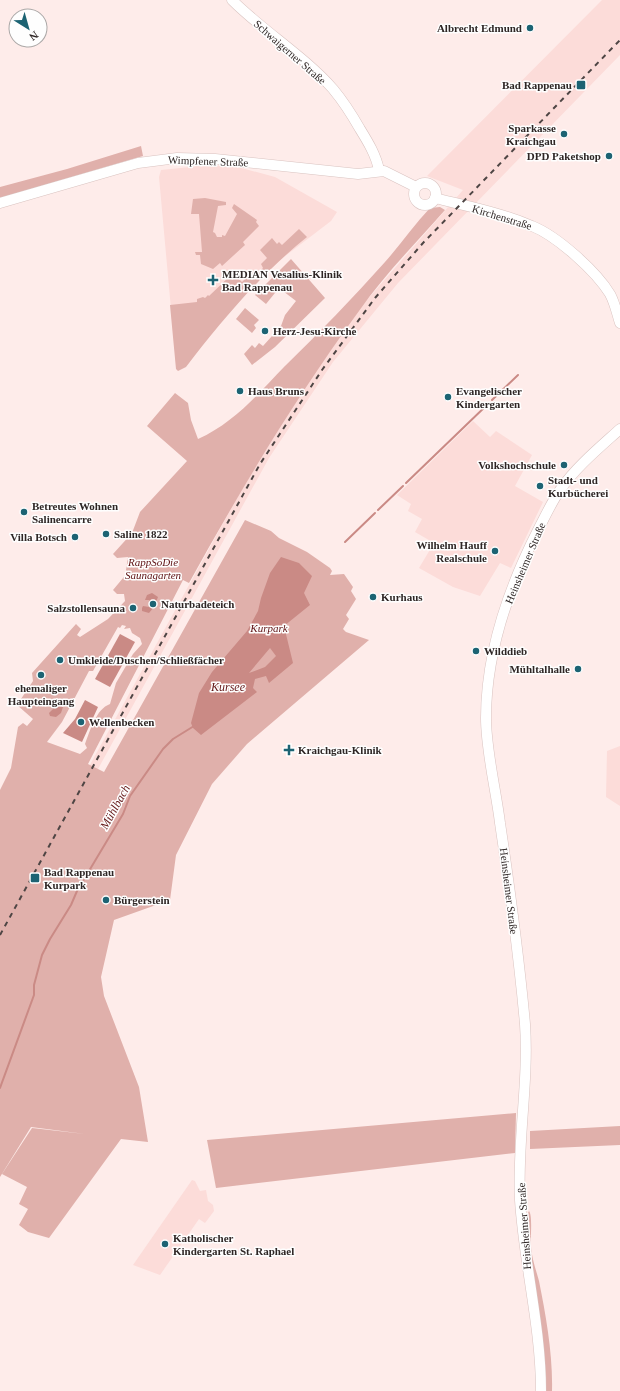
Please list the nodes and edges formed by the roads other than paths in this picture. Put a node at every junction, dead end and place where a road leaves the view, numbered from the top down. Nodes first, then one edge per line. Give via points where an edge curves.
1 (232, 0) edge
2 (379, 170) junction
3 (416, 188) junction
4 (435, 198) junction
5 (0, 203) edge
6 (620, 323) edge
7 (620, 429) edge
8 (541, 1391) edge

1 - 2 street, Schwaigerner Straße via 332,88 364,135 374,153
2 - 3 street
2 - 5 street, Wimpfener Straße via 358,174 215,159 153,160
3 - 4 street via 423,183 429,184 434,189
3 - 4 street via 414,196 418,203 427,205
4 - 6 street, Kirchenstraße via 503,216 539,229 573,253 600,280 611,296
7 - 8 street, Heinsheimer Straße via 580,466 561,489 531,544 502,620 488,676 486,721 489,750 508,878 525,1027 520,1199 536,1323

